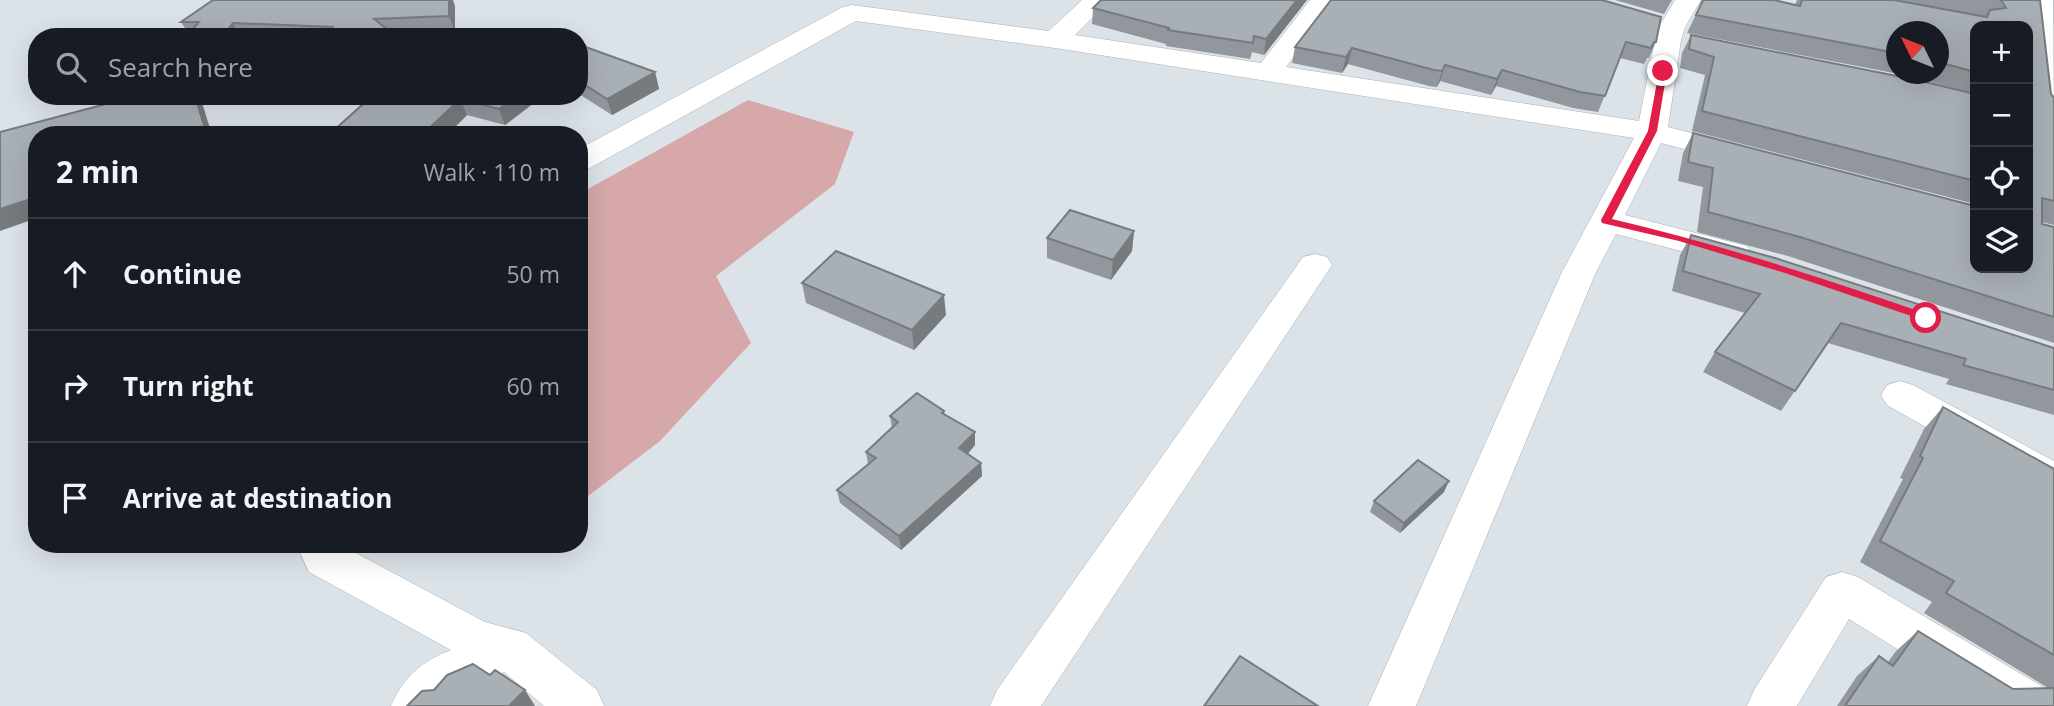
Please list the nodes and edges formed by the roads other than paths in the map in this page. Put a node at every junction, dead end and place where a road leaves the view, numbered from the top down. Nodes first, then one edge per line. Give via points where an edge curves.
1 (1097, 0) edge
2 (1323, 0) edge
3 (1688, 0) edge
4 (2040, 0) edge
5 (2042, 39) edge
6 (1055, 40) junction
7 (1268, 73) junction
8 (2054, 113) edge
9 (2033, 121) edge
10 (2054, 127) edge
11 (1652, 131) junction
12 (588, 156) edge
13 (1760, 160) edge
14 (1606, 220) junction
15 (1315, 265) dead end
16 (1773, 266) edge
17 (1899, 395) dead end
18 (2054, 480) edge
19 (321, 553) edge
20 (510, 648) junction
21 (415, 706) edge
22 (580, 706) edge
23 (1014, 706) edge
24 (1392, 706) edge
25 (1771, 706) edge
26 (2031, 706) edge

1 - 6 street
2 - 7 street
3 - 11 street via 1671,33
4 - 5 street
5 - 8 street
6 - 7 street
6 - 12 street via 852,13
7 - 11 street
9 - 10 street
11 - 13 street
11 - 14 street
14 - 16 street
14 - 24 street via 1579,272
15 - 23 street
17 - 18 street
19 - 20 street via 324,559 477,641
20 - 21 street via 442,676
20 - 22 street
25 - 26 street via 1842,591

